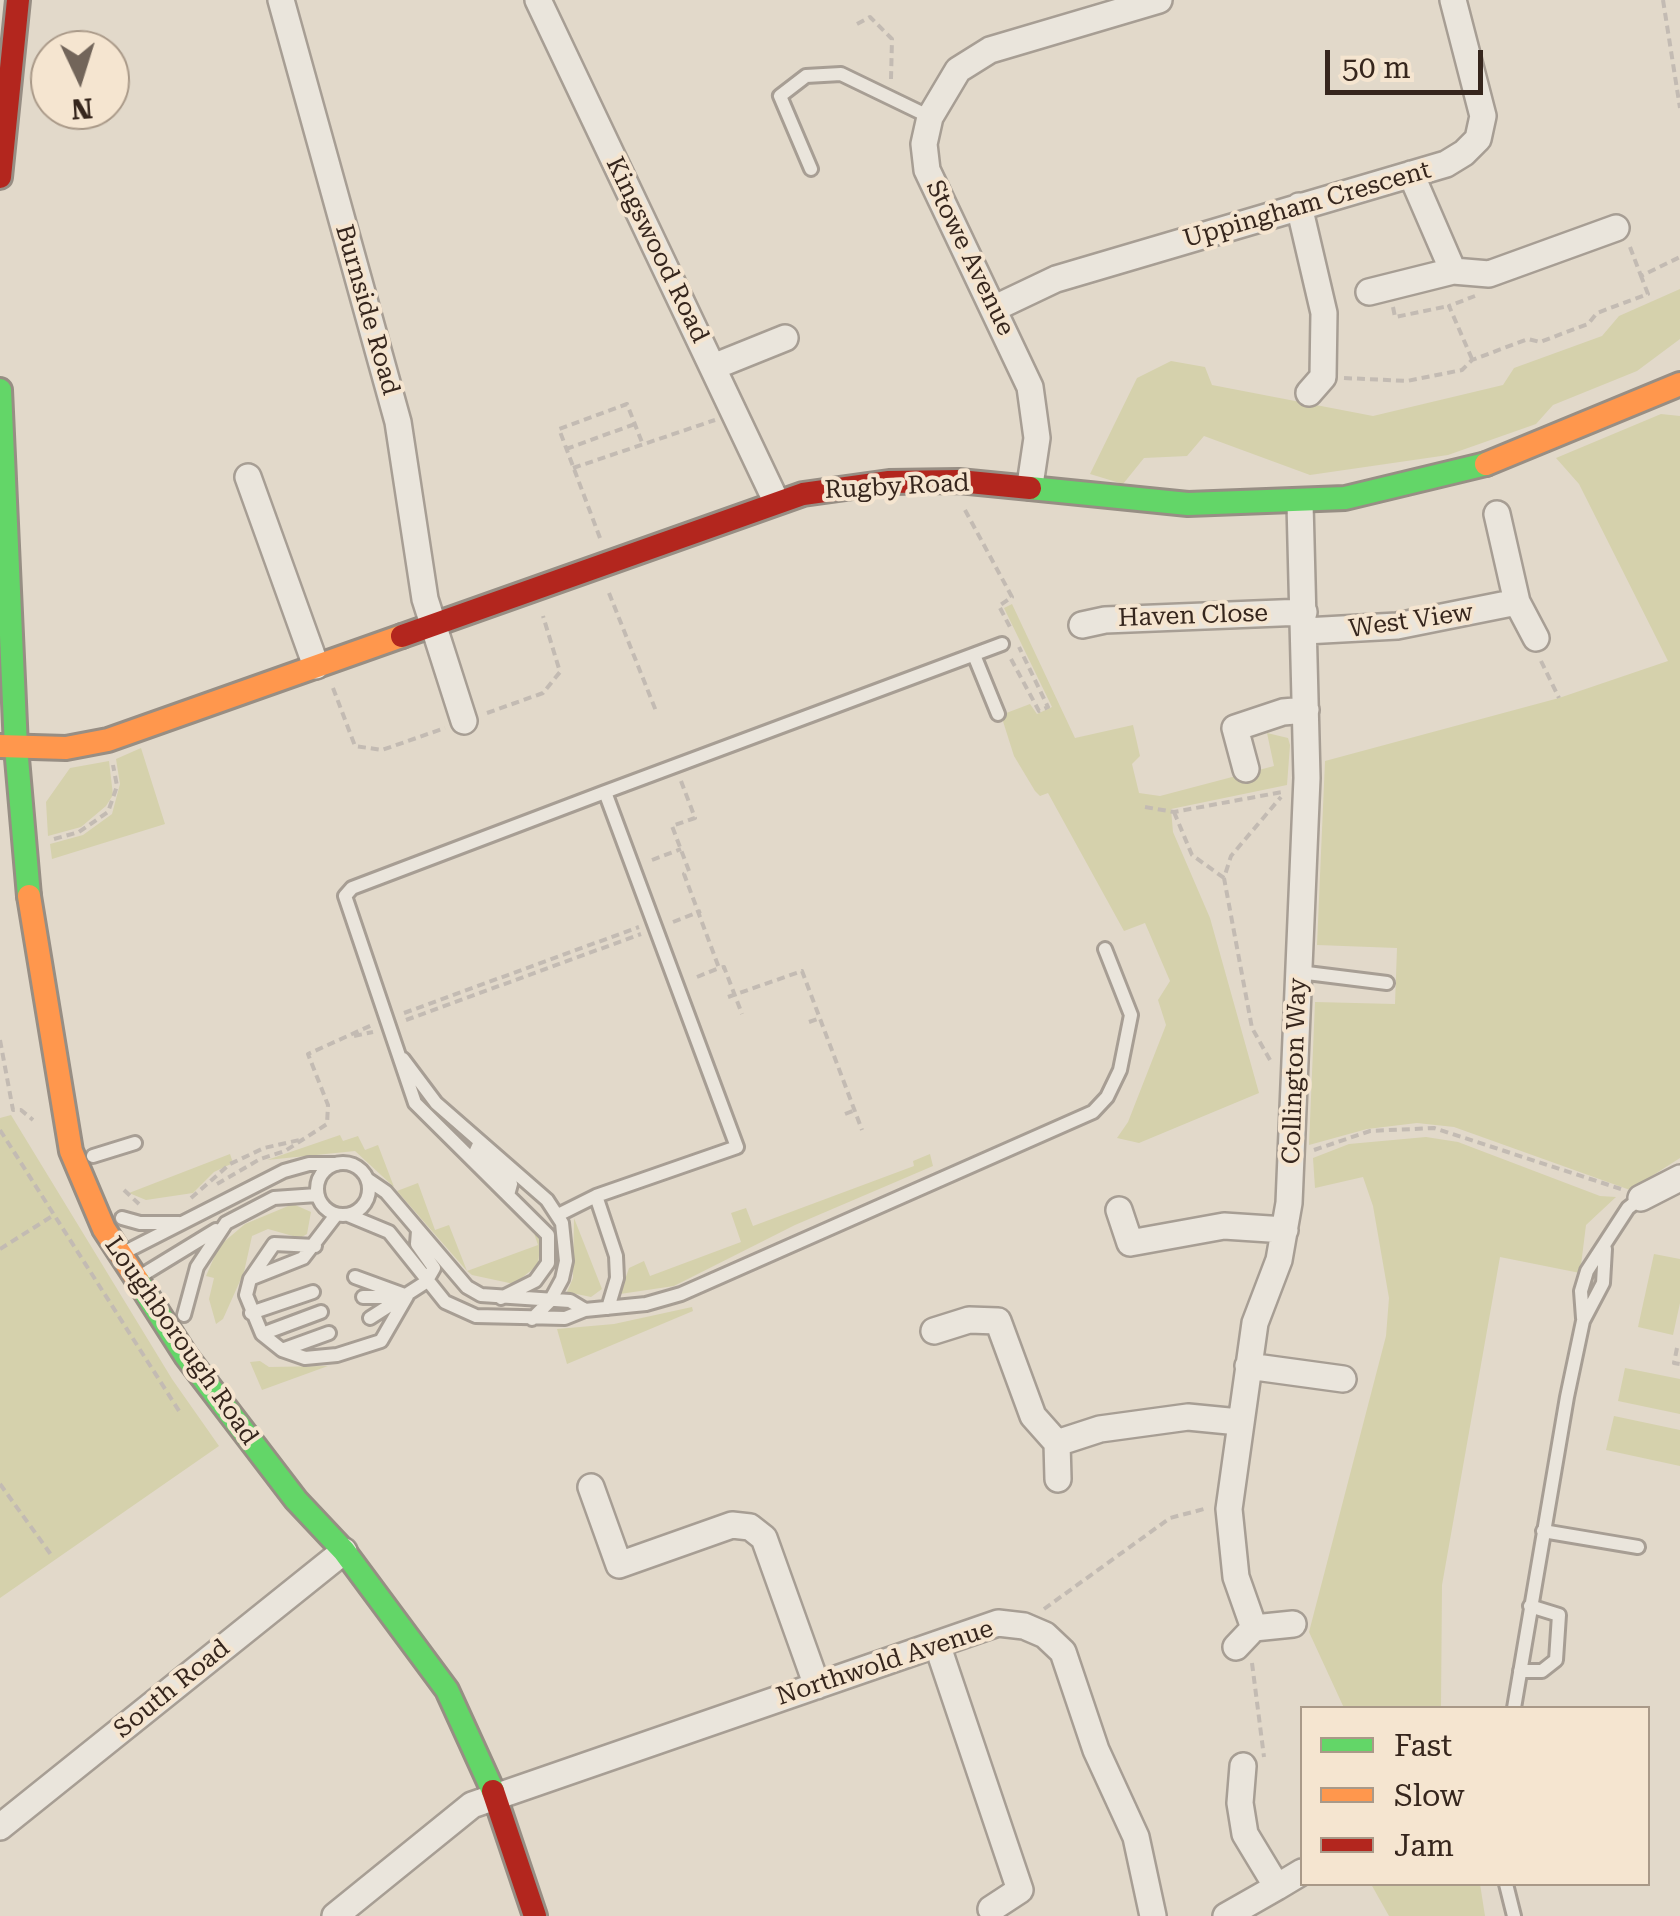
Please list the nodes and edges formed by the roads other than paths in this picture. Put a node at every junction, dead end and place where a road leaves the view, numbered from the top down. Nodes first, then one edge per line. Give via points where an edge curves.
1 (18, 0) edge
2 (281, 0) edge
3 (538, 0) edge
4 (1159, 0) edge
5 (1453, 0) edge
6 (930, 117) junction
7 (811, 169) dead end
8 (1411, 174) junction
9 (0, 176) edge
10 (1299, 206) junction
11 (1616, 228) road end
12 (1453, 271) junction
13 (1379, 289) road end
14 (995, 308) junction
15 (785, 338) dead end
16 (713, 366) junction
17 (1680, 384) edge
18 (1316, 385) road end
19 (0, 390) edge
20 (2, 469) edge
21 (248, 477) dead end
22 (1030, 484) junction
23 (776, 501) junction
24 (1300, 503) junction
25 (1496, 514) dead end
26 (1517, 602) junction
27 (1305, 622) junction
28 (1082, 624) dead end
29 (431, 625) junction
30 (1536, 638) road end
31 (1002, 644) dead end
32 (976, 661) junction
33 (316, 666) junction
34 (1306, 710) junction
35 (998, 714) dead end
36 (464, 721) dead end
37 (8, 746) edge
38 (1246, 769) dead end
39 (605, 792) junction
40 (1106, 949) dead end
41 (1299, 972) junction
42 (1387, 983) dead end
43 (401, 1057) junction
44 (436, 1103) junction
45 (65, 1107) junction
46 (480, 1142) junction
47 (135, 1144) dead end
48 (93, 1156) junction
49 (468, 1158) junction
50 (336, 1164) junction
51 (1680, 1178) edge
52 (366, 1179) junction
53 (508, 1195) junction
54 (317, 1196) junction
55 (596, 1196) junction
56 (1641, 1198) joint
57 (1119, 1210) dead end
58 (132, 1212) junction
59 (342, 1215) junction
60 (558, 1215) junction
61 (181, 1224) junction
62 (226, 1224) junction
63 (418, 1230) junction
64 (1285, 1230) junction
65 (314, 1246) junction
66 (129, 1250) junction
67 (144, 1274) junction
68 (355, 1277) dead end
69 (250, 1279) junction
70 (426, 1282) junction
71 (313, 1292) dead end
72 (407, 1296) junction
73 (363, 1297) dead end
74 (501, 1298) junction
75 (550, 1300) junction
76 (608, 1308) junction
77 (584, 1310) junction
78 (321, 1312) dead end
79 (251, 1313) junction
80 (184, 1315) junction
81 (370, 1318) dead end
82 (532, 1319) junction
83 (934, 1331) dead end
84 (329, 1333) dead end
85 (262, 1334) junction
86 (282, 1350) junction
87 (1248, 1366) junction
88 (1342, 1379) dead end
89 (1239, 1422) junction
90 (1057, 1443) junction
91 (1058, 1479) dead end
92 (591, 1487) dead end
93 (1543, 1530) junction
94 (1638, 1547) dead end
95 (344, 1551) junction
96 (1530, 1606) junction
97 (1293, 1624) dead end
98 (937, 1644) junction
99 (1520, 1671) junction
100 (817, 1686) junction
101 (1514, 1706) edge
102 (1243, 1766) road end
103 (494, 1796) junction
104 (0, 1827) edge
105 (1300, 1873) edge
106 (1506, 1886) edge
107 (1277, 1887) junction
108 (991, 1908) dead end
109 (1258, 1908) edge
110 (335, 1916) edge
111 (534, 1916) edge
112 (1153, 1916) edge
113 (1226, 1916) edge
114 (1514, 1916) edge

1 - 9 main road
2 - 29 street, Burnside Road via 398,422
3 - 16 street, Kingswood Road
4 - 6 street, Stowe Avenue via 990,50 958,70
5 - 8 street, Uppingham Crescent via 1480,95 1478,139 1446,164
6 - 7 lane via 842,74 806,76 780,96
6 - 14 street, Stowe Avenue via 927,170
8 - 10 street, Uppingham Crescent
8 - 12 street
10 - 14 street, Uppingham Crescent via 1056,279
10 - 18 street via 1324,312
11 - 12 street via 1489,274
12 - 13 street
14 - 22 street, Stowe Avenue via 1024,367 1036,415
15 - 16 street
16 - 23 street, Kingswood Road
17 - 24 main road, Rugby Road via 1485,464
19 - 20 main road, Loughborough Road
20 - 37 main road, Loughborough Road
21 - 33 street
22 - 23 main road, Rugby Road via 837,487
22 - 24 main road, Rugby Road via 1188,504
23 - 29 main road, Rugby Road
24 - 27 street, Collington Way
25 - 26 street
26 - 27 street, West View via 1397,626
26 - 30 street
27 - 28 street, Haven Close
27 - 34 street, Collington Way
29 - 33 main road, Rugby Road
29 - 36 street, Burnside Road
31 - 32 lane
32 - 35 lane
32 - 39 lane
33 - 37 main road, Rugby Road via 108,740 66,748
34 - 38 street via 1234,728
34 - 41 street, Collington Way
37 - 45 main road, Loughborough Road via 37,970
39 - 43 lane via 345,896
39 - 55 lane via 737,1147
40 - 76 lane via 1130,1016 1120,1070 1094,1112 681,1294
41 - 42 lane
41 - 64 street, Collington Way
43 - 44 lane
43 - 49 lane via 415,1103
44 - 46 lane
44 - 49 lane via 440,1120 466,1143
45 - 48 main road, Loughborough Road
45 - 66 main road, Loughborough Road via 71,1152 98,1217
46 - 53 lane via 475,1153 511,1184
46 - 60 lane
47 - 48 lane
48 - 58 main road, Loughborough Road
49 - 53 lane
50 - 52 lane via 354,1166
50 - 54 lane via 320,1176
50 - 61 lane via 284,1171
51 - 56 street
52 - 59 lane via 368,1197
52 - 63 lane
53 - 74 lane via 548,1235 548,1262 534,1282
54 - 59 lane
54 - 62 lane via 274,1198
55 - 60 lane
55 - 76 lane via 616,1256
56 - 93 lane via 1628,1208 1606,1249 1602,1283 1583,1321
57 - 64 street via 1130,1243 1224,1226
58 - 61 lane via 140,1224
58 - 66 main road, Loughborough Road
59 - 65 lane
59 - 70 lane via 389,1232
60 - 75 lane via 566,1261
61 - 66 lane
62 - 67 lane
62 - 80 lane via 197,1267
63 - 70 lane via 417,1244 434,1268
63 - 74 lane via 467,1286
64 - 87 street, Collington Way
65 - 69 lane via 303,1258
65 - 69 lane via 274,1244
66 - 67 main road, Loughborough Road
67 - 80 main road, Loughborough Road
67 - 95 main road, Loughborough Road via 252,1445
68 - 72 lane
69 - 79 lane
70 - 72 lane
70 - 82 lane via 445,1302 476,1316
71 - 79 lane
72 - 73 lane
72 - 81 lane
72 - 86 lane via 381,1341 305,1358
74 - 75 lane
75 - 77 lane
75 - 82 lane
76 - 77 lane
77 - 82 lane
78 - 85 lane
79 - 85 lane
80 - 95 main road, Loughborough Road via 328,1518
83 - 90 street via 968,1320 998,1320 1034,1416
84 - 86 lane
85 - 86 lane
87 - 88 street
87 - 89 street, Collington Way
89 - 90 street via 1188,1417
89 - 97 street, Collington Way via 1229,1508 1245,1638
90 - 91 street
92 - 100 street via 619,1565 732,1524 764,1538
93 - 94 lane
93 - 96 lane
95 - 103 main road, Loughborough Road via 447,1690
95 - 104 street, South Road
96 - 99 lane
96 - 99 lane via 1559,1615 1557,1653 1552,1667
98 - 100 street, Northwold Avenue
98 - 108 street via 1020,1890
98 - 112 street, Northwold Avenue via 998,1623 1024,1626 1063,1652 1096,1750 1136,1837
99 - 101 lane
100 - 103 street, Northwold Avenue
102 - 107 street via 1245,1834
103 - 110 street, Northwold Avenue via 472,1805
103 - 111 main road, Loughborough Road
105 - 107 street
106 - 114 lane
107 - 109 street
109 - 113 street

